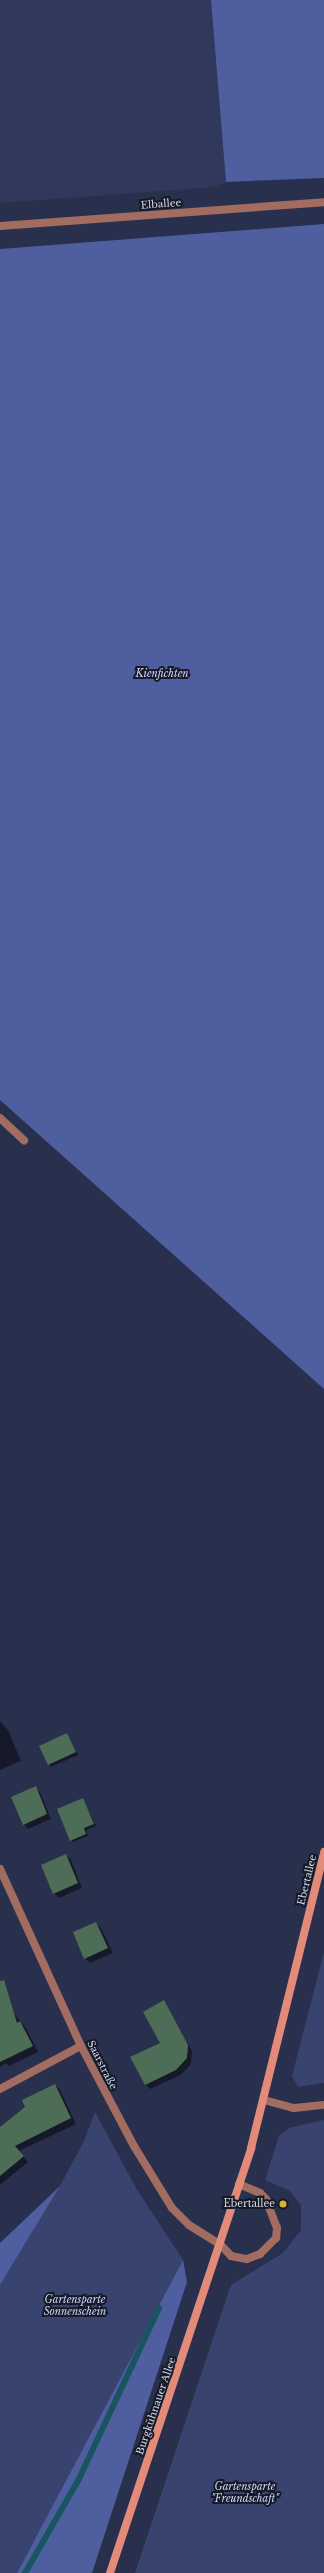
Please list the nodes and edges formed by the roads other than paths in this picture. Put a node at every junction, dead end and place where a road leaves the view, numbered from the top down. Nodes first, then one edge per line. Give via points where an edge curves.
1 (324, 202) edge
2 (0, 226) edge
3 (0, 1118) edge
4 (24, 1140) dead end
5 (324, 1852) edge
6 (0, 1869) edge
7 (81, 2046) junction
8 (0, 2089) edge
9 (264, 2100) junction
10 (324, 2105) edge
11 (239, 2184) junction
12 (220, 2244) junction
13 (110, 2573) edge

1 - 2 street, Elballee
3 - 4 street
5 - 9 street, Ebertallee
6 - 7 street, Saarstraße
7 - 8 street
7 - 12 street, Saarstraße via 131,2140 172,2208 189,2225
9 - 10 street via 294,2108
9 - 11 street, Ebertallee
11 - 12 street, Ebertallee
11 - 12 street, Saarstraße via 260,2192 266,2199 277,2228 276,2238 260,2254 247,2259 231,2256
12 - 13 street, Burgkühnauer Allee

